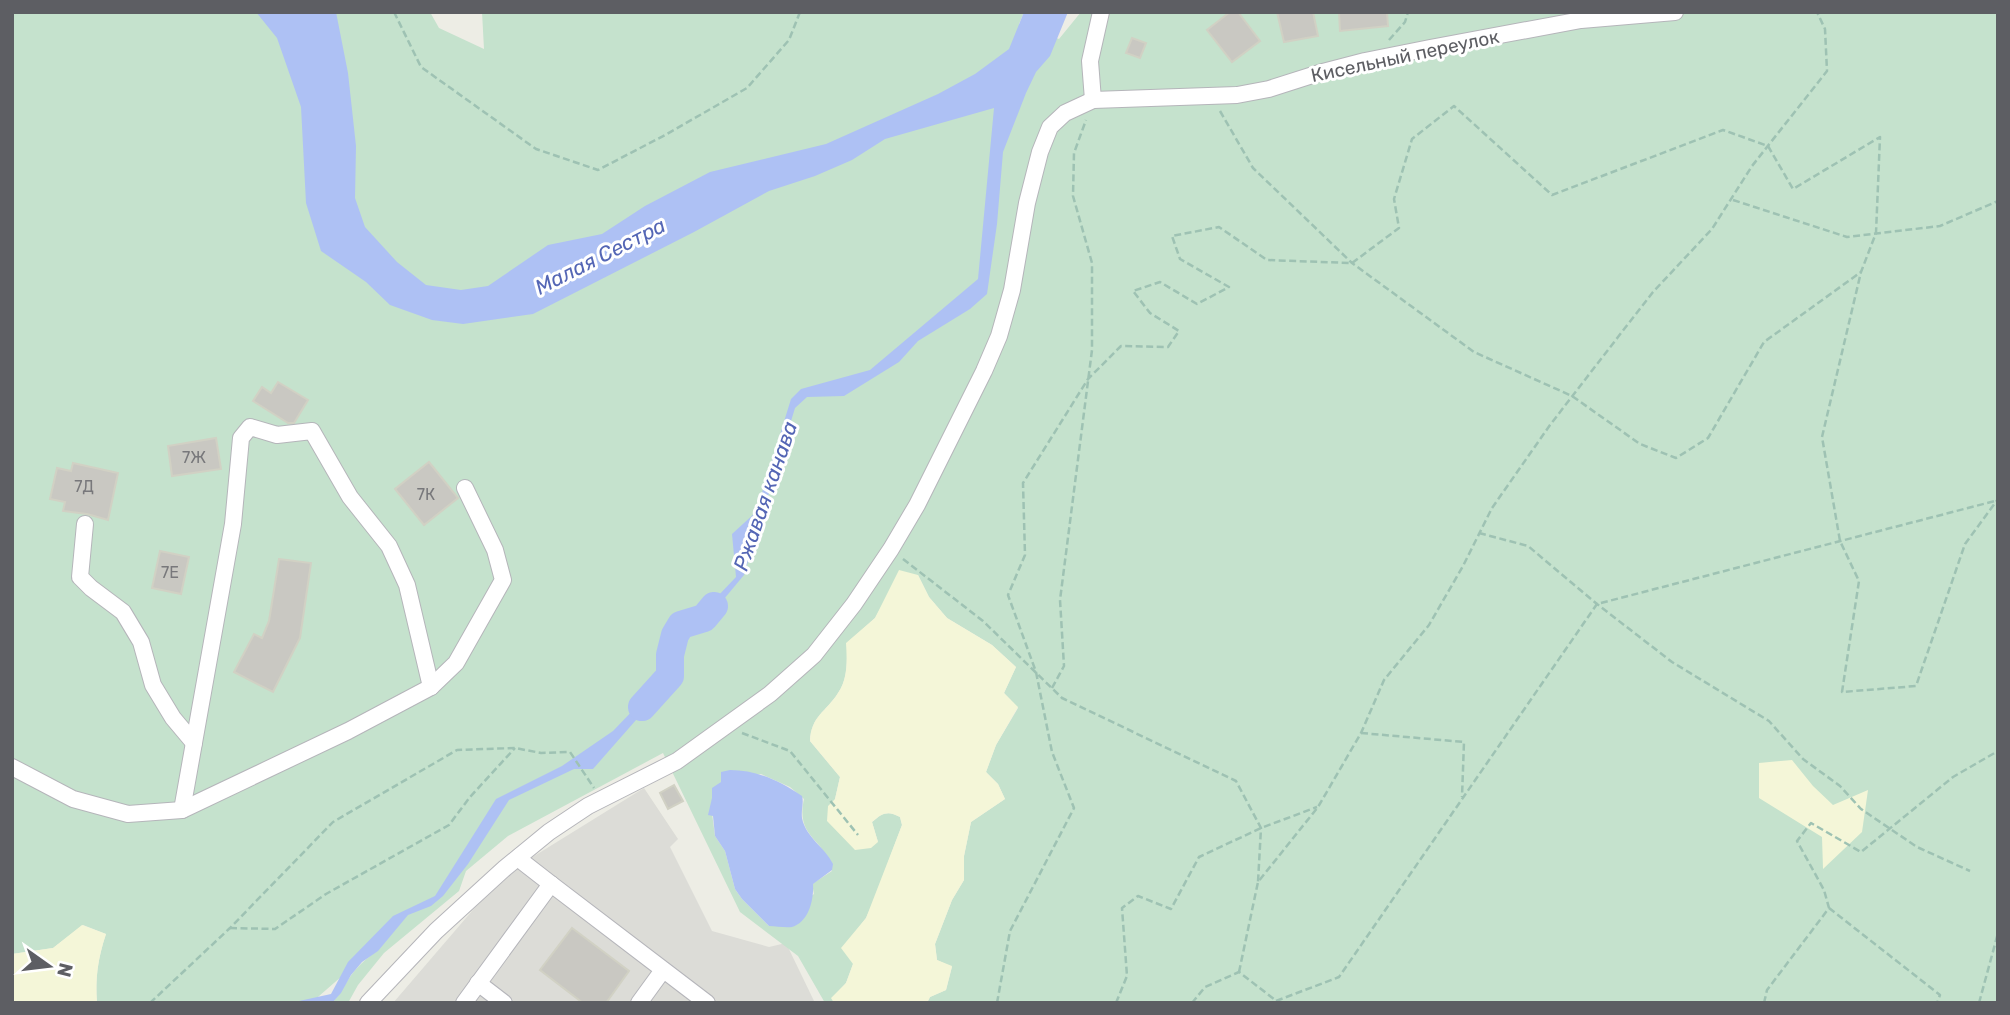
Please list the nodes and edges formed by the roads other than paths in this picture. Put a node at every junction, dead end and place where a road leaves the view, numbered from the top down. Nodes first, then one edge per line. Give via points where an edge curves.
1 (1101, 12) edge
2 (1675, 12) edge
3 (1093, 100) junction
4 (465, 488) dead end
5 (85, 524) dead end
6 (431, 687) junction
7 (194, 743) junction
8 (12, 767) edge
9 (182, 810) junction
10 (520, 856) junction
11 (551, 884) junction
12 (663, 970) junction
13 (478, 984) junction
14 (368, 1003) edge
15 (464, 1003) edge
16 (504, 1003) edge
17 (639, 1003) edge
18 (707, 1003) edge

1 - 3 street via 1090,61
2 - 3 street, Кисельный переулок via 1581,20 1374,59 1237,95
3 - 10 street via 1065,113 1050,127 1027,203 999,336 938,465 854,604 814,654 770,694 677,761 588,806
4 - 6 street via 495,550 503,580 456,663
5 - 7 street via 80,576 124,612 141,642 153,685
6 - 7 street via 407,585 389,546 351,497 312,431 277,435 250,427 241,438 233,524
6 - 9 street
7 - 9 street
8 - 9 street via 73,799 128,814
10 - 11 street
10 - 14 street via 436,931
11 - 12 street
11 - 13 street
12 - 17 street
12 - 18 street
13 - 15 street
13 - 16 street

